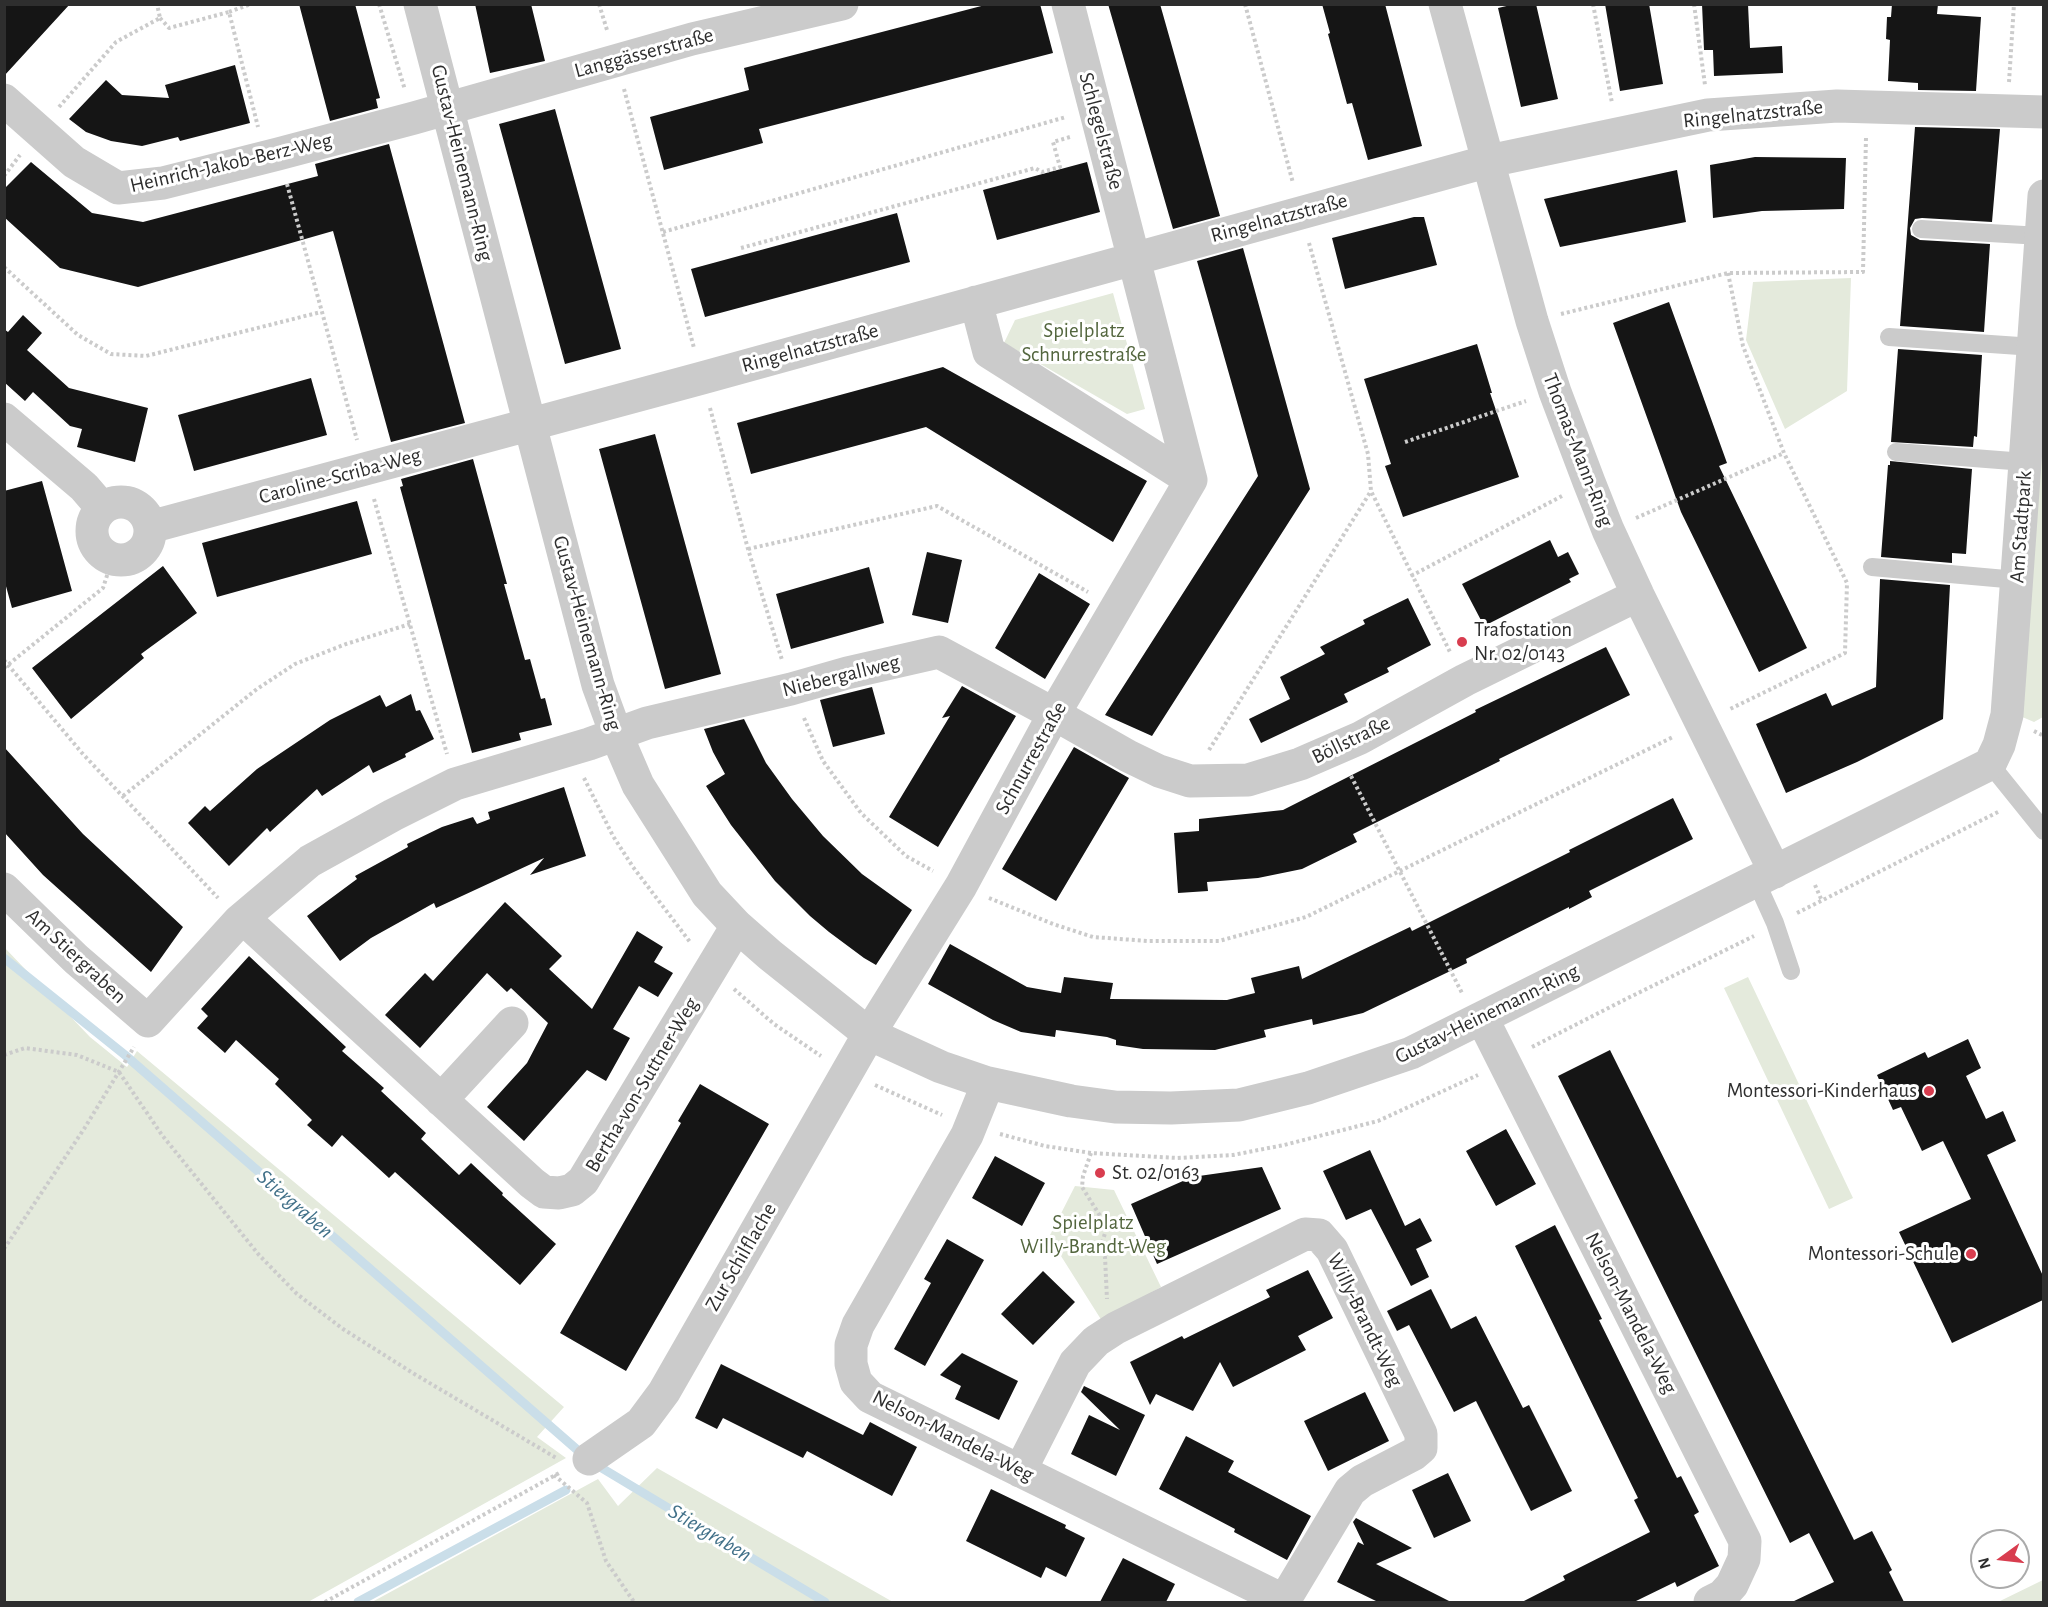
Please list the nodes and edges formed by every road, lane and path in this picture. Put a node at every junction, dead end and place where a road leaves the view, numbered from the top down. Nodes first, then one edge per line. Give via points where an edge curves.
1 (157, 4) edge
2 (251, 4) edge
3 (420, 4) edge
4 (599, 4) edge
5 (842, 4) edge
6 (1068, 4) edge
7 (1245, 4) edge
8 (1445, 4) edge
9 (1593, 4) edge
10 (1694, 4) edge
11 (2014, 4) edge
12 (229, 12) junction
13 (160, 18) junction
14 (616, 60) junction
15 (4, 100) edge
16 (1866, 106) junction
17 (448, 108) junction
18 (2007, 111) junction
19 (2043, 112) edge
20 (1708, 115) junction
21 (1098, 119) junction
22 (38, 131) junction
23 (1618, 133) junction
24 (272, 156) junction
25 (1488, 160) junction
26 (4, 176) edge
27 (2043, 196) edge
28 (1301, 212) junction
29 (1921, 230) dead end
30 (663, 232) junction
31 (2041, 237) junction
32 (741, 248) dead end
33 (1135, 258) junction
34 (4, 267) edge
35 (1728, 273) junction
36 (976, 302) junction
37 (321, 312) junction
38 (1559, 315) dead end
39 (1889, 337) dead end
40 (2034, 347) junction
41 (702, 378) junction
42 (1555, 392) junction
43 (4, 419) edge
44 (529, 424) junction
45 (1405, 442) dead end
46 (1896, 452) dead end
47 (1784, 453) junction
48 (2025, 462) junction
49 (366, 469) junction
50 (1191, 480) junction
51 (1589, 482) junction
52 (1371, 491) junction
53 (102, 508) junction
54 (150, 526) junction
55 (1608, 530) junction
56 (748, 549) junction
57 (112, 560) junction
58 (1872, 567) dead end
59 (1411, 576) junction
60 (2017, 580) junction
61 (1638, 595) junction
62 (1118, 609) junction
63 (410, 624) junction
64 (4, 660) edge
65 (6, 667) edge
66 (1464, 680) junction
67 (791, 689) junction
68 (1054, 714) junction
69 (1701, 723) junction
70 (615, 734) junction
71 (575, 748) junction
72 (1337, 748) junction
73 (1990, 764) junction
74 (1190, 781) junction
75 (455, 784) junction
76 (123, 796) junction
77 (2019, 802) junction
78 (2043, 831) edge
79 (1399, 873) junction
80 (1765, 876) junction
81 (961, 886) junction
82 (4, 889) edge
83 (241, 920) junction
84 (1775, 923) junction
85 (737, 926) junction
86 (712, 969) junction
87 (1791, 971) dead end
88 (1482, 1018) junction
89 (148, 1021) joint
90 (512, 1023) dead end
91 (869, 1034) junction
92 (4, 1055) edge
93 (128, 1058) dead end
94 (1505, 1062) junction
95 (848, 1071) junction
96 (119, 1072) junction
97 (988, 1083) junction
98 (441, 1100) junction
99 (971, 1125) junction
100 (1091, 1153) junction
101 (4, 1249) edge
102 (1116, 1328) junction
103 (580, 1463) junction
104 (1020, 1472) junction
105 (554, 1475) junction
106 (325, 1602) edge
107 (634, 1602) edge
108 (1285, 1602) edge
109 (1710, 1602) edge

1 - 13 path
2 - 12 path
3 - 17 street, Gustav-Heinemann-Ring
4 - 14 path
5 - 14 street, Langgässerstraße
6 - 21 street, Schlegelstraße
7 - 28 path
8 - 25 street, Thomas-Mann-Ring
9 - 23 path
10 - 20 path
11 - 18 path
12 - 13 path via 169,28
12 - 24 path
13 - 22 path via 116,42
14 - 17 street, Langgässerstraße
14 - 30 path
15 - 22 street, Heinrich-Jakob-Berz-Weg
16 - 18 street, Ringelnatzstraße
16 - 20 street, Ringelnatzstraße
16 - 35 path via 1863,272
17 - 24 street, Heinrich-Jakob-Berz-Weg
17 - 44 street, Gustav-Heinemann-Ring
18 - 19 street, Ringelnatzstraße
20 - 23 street, Ringelnatzstraße
21 - 30 path
21 - 32 path via 1053,142 1060,166 1042,172 1035,168
21 - 33 street, Schlegelstraße
22 - 24 street, Heinrich-Jakob-Berz-Weg via 74,162 118,188 163,183
22 - 26 path
23 - 25 street, Ringelnatzstraße
24 - 37 path
25 - 28 street, Ringelnatzstraße
25 - 42 street, Thomas-Mann-Ring
27 - 31 street, Am Stadtpark
28 - 33 street, Ringelnatzstraße
28 - 52 path via 1368,454
29 - 31 lane
30 - 41 path
31 - 40 street, Am Stadtpark
33 - 36 street, Ringelnatzstraße
33 - 50 street
34 - 37 path via 78,335 111,354 146,356
35 - 38 path
35 - 47 path via 1743,346
36 - 41 street, Ringelnatzstraße
36 - 50 street via 988,352
37 - 49 path
39 - 40 lane
40 - 48 street, Am Stadtpark
41 - 44 street, Ringelnatzstraße
41 - 56 path
42 - 45 path
42 - 51 street, Thomas-Mann-Ring
43 - 53 street via 84,487
44 - 49 street, Caroline-Scriba-Weg
44 - 70 street, Gustav-Heinemann-Ring via 598,685
46 - 48 lane
47 - 55 path
47 - 69 path via 1847,583 1845,653
48 - 60 street, Am Stadtpark
49 - 54 street, Caroline-Scriba-Weg
49 - 63 path
50 - 62 street, Schnurrestraße
51 - 55 street, Thomas-Mann-Ring
51 - 59 path
52 - 59 path
52 - 74 path
53 - 54 street via 113,502 137,506
53 - 57 street via 94,518 93,543
54 - 57 street via 150,538 144,549 124,561
55 - 61 street, Thomas-Mann-Ring
56 - 62 path via 937,506
56 - 67 path
57 - 65 path via 104,588
58 - 60 lane
59 - 66 path
60 - 73 street, Am Stadtpark via 2007,716 2000,745
61 - 66 street, Böllstraße
61 - 69 street, Thomas-Mann-Ring
62 - 68 street, Schnurrestraße
63 - 75 path
63 - 76 path via 295,664 257,689
64 - 65 path
65 - 76 path
66 - 72 street, Böllstraße
67 - 68 street, Niebergallweg via 939,652
67 - 70 street, Niebergallweg
67 - 81 path via 822,760 861,813 906,856
68 - 74 street, Böllstraße via 1128,756
68 - 81 street, Schnurrestraße
69 - 79 path
69 - 80 street, Thomas-Mann-Ring
70 - 71 street, Niebergallweg
70 - 85 street, Gustav-Heinemann-Ring via 638,785 706,894
71 - 75 street, Niebergallweg
71 - 86 path via 580,768 613,836 645,885
72 - 74 street, Böllstraße via 1248,780
72 - 79 path
73 - 77 lane
73 - 80 street, Gustav-Heinemann-Ring
75 - 83 street, Niebergallweg via 310,861
76 - 83 path
77 - 78 lane
77 - 84 path
79 - 81 path via 1306,917 1219,941 1093,937
79 - 88 path via 1465,998
80 - 84 lane
80 - 88 street, Gustav-Heinemann-Ring
81 - 91 street, Schnurrestraße
82 - 89 street, Am Stiergraben
83 - 89 street, Niebergallweg
83 - 98 street, Bertha-von-Suttner-Weg
84 - 87 lane
84 - 94 path
85 - 86 street, Bertha-von-Suttner-Weg
85 - 91 street, Gustav-Heinemann-Ring
86 - 95 path via 774,1024
86 - 98 street, Bertha-von-Suttner-Weg via 583,1181 572,1190 559,1193 538,1187
88 - 94 street, Nelson-Mandela-Weg
88 - 97 street, Gustav-Heinemann-Ring via 1411,1053 1308,1088 1239,1105 1115,1107
90 - 98 street
91 - 95 street, Zur Schilflache
91 - 97 street, Gustav-Heinemann-Ring via 941,1067
92 - 96 path via 25,1048 77,1055
93 - 96 path
94 - 100 path via 1378,1120 1284,1145 1233,1155 1177,1158
94 - 109 street, Nelson-Mandela-Weg via 1744,1541 1744,1559 1732,1585
95 - 99 path via 861,1080
95 - 103 street, Zur Schilflache via 664,1392 641,1423
96 - 101 path
96 - 103 path via 162,1135 259,1255 297,1294 343,1329 416,1375
97 - 99 street, Nelson-Mandela-Weg
99 - 100 path via 1045,1146
99 - 104 street, Nelson-Mandela-Weg via 858,1325 851,1345 851,1364 856,1382 870,1397
100 - 102 path via 1082,1187 1107,1227 1100,1249 1105,1257 1107,1295
102 - 104 street, Willy-Brandt-Weg via 1096,1341 1075,1363
102 - 108 street, Willy-Brandt-Weg via 1305,1234 1319,1235 1332,1250 1421,1434 1420,1448 1350,1491
103 - 105 path
104 - 108 street, Nelson-Mandela-Weg
105 - 106 path
105 - 107 path via 587,1503 606,1561

